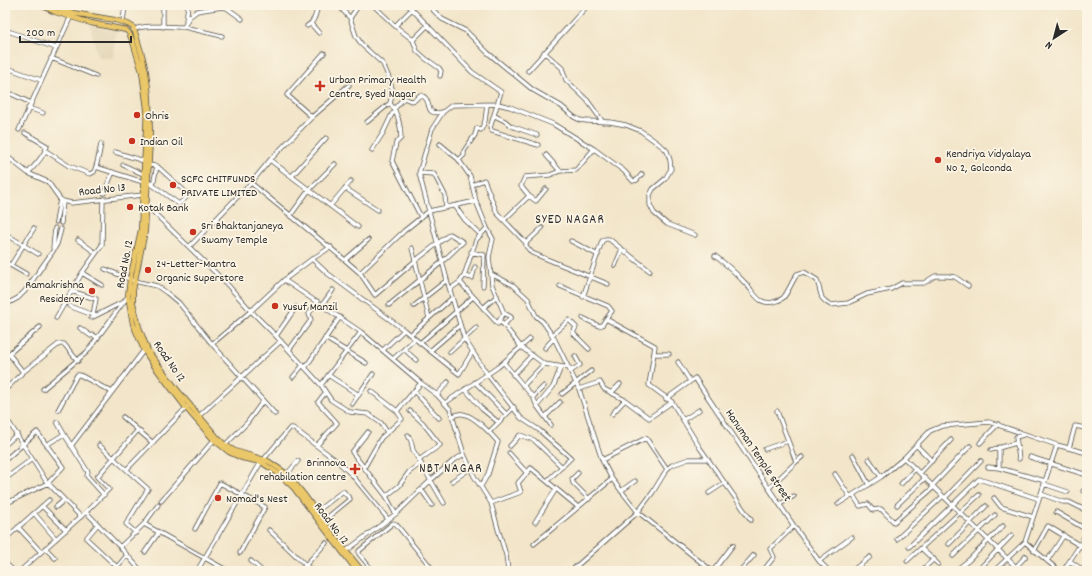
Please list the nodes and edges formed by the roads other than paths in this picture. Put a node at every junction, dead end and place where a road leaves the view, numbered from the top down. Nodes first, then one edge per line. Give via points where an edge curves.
1 (42, 5) edge
2 (125, 5) edge
3 (163, 5) edge
4 (188, 5) edge
5 (318, 5) edge
6 (338, 5) edge
7 (360, 5) edge
8 (373, 5) edge
9 (408, 5) edge
10 (430, 5) edge
11 (588, 5) edge
12 (55, 6) edge
13 (412, 9) junction
14 (72, 15) junction
15 (350, 18) junction
16 (242, 19) dead end
17 (123, 22) junction
18 (186, 22) junction
19 (311, 24) junction
20 (428, 25) junction
21 (307, 26) dead end
22 (395, 26) junction
23 (164, 27) junction
24 (184, 27) junction
25 (134, 30) junction
26 (5, 32) edge
27 (129, 33) junction
28 (319, 33) dead end
29 (222, 36) dead end
30 (413, 40) junction
31 (56, 48) junction
32 (544, 52) junction
33 (324, 54) dead end
34 (51, 58) junction
35 (10, 69) dead end
36 (528, 71) dead end
37 (96, 76) dead end
38 (440, 76) dead end
39 (41, 80) junction
40 (349, 85) dead end
41 (5, 91) edge
42 (31, 103) junction
43 (390, 103) junction
44 (498, 104) junction
45 (487, 105) junction
46 (28, 108) junction
47 (395, 110) junction
48 (443, 112) junction
49 (43, 113) dead end
50 (494, 116) junction
51 (312, 117) junction
52 (367, 122) dead end
53 (603, 122) junction
54 (19, 130) dead end
55 (25, 133) dead end
56 (537, 135) dead end
57 (326, 138) dead end
58 (101, 144) dead end
59 (440, 144) dead end
60 (538, 145) dead end
61 (594, 149) junction
62 (372, 150) dead end
63 (46, 151) junction
64 (116, 152) dead end
65 (5, 155) edge
66 (546, 155) dead end
67 (270, 160) junction
68 (459, 160) junction
69 (144, 161) junction
70 (335, 164) dead end
71 (123, 165) dead end
72 (148, 165) junction
73 (157, 166) junction
74 (96, 167) junction
75 (560, 171) junction
76 (28, 172) junction
77 (113, 172) junction
78 (419, 173) junction
79 (143, 174) junction
80 (642, 174) dead end
81 (292, 176) junction
82 (145, 181) junction
83 (351, 181) dead end
84 (251, 183) junction
85 (472, 184) junction
86 (153, 185) junction
87 (345, 188) junction
88 (546, 189) dead end
89 (309, 190) junction
90 (104, 193) dead end
91 (144, 195) junction
92 (529, 196) junction
93 (103, 199) junction
94 (61, 200) junction
95 (476, 201) junction
96 (146, 205) junction
97 (330, 206) junction
98 (455, 206) junction
99 (446, 208) junction
100 (378, 210) dead end
101 (429, 211) junction
102 (290, 216) junction
103 (421, 217) junction
104 (504, 220) junction
105 (56, 222) dead end
106 (62, 223) dead end
107 (358, 227) dead end
108 (34, 228) dead end
109 (55, 228) dead end
110 (487, 228) junction
111 (542, 228) dead end
112 (61, 229) dead end
113 (481, 235) junction
114 (695, 235) dead end
115 (8, 236) dead end
116 (78, 240) dead end
117 (368, 240) dead end
118 (571, 241) dead end
119 (526, 243) junction
120 (437, 244) junction
121 (24, 245) junction
122 (189, 247) junction
123 (331, 248) junction
124 (412, 248) dead end
125 (622, 249) junction
126 (53, 251) junction
127 (472, 252) junction
128 (96, 253) junction
129 (38, 254) dead end
130 (598, 255) junction
131 (715, 256) dead end
132 (312, 259) junction
133 (345, 260) junction
134 (415, 261) junction
135 (5, 262) edge
136 (442, 262) junction
137 (11, 265) junction
138 (615, 266) dead end
139 (475, 267) dead end
140 (105, 269) dead end
141 (650, 271) dead end
142 (82, 273) junction
143 (360, 273) junction
144 (26, 274) dead end
145 (491, 274) junction
146 (464, 276) junction
147 (590, 276) junction
148 (132, 280) junction
149 (284, 280) junction
150 (420, 280) junction
151 (447, 280) junction
152 (460, 282) junction
153 (608, 284) dead end
154 (102, 285) dead end
155 (483, 286) dead end
156 (560, 286) dead end
157 (968, 286) dead end
158 (450, 289) junction
159 (333, 290) dead end
160 (71, 291) junction
161 (128, 296) junction
162 (497, 296) junction
163 (473, 297) junction
164 (583, 297) junction
165 (424, 298) junction
166 (452, 298) junction
167 (317, 301) junction
168 (122, 303) junction
169 (5, 305) edge
170 (66, 305) junction
171 (322, 305) junction
172 (390, 305) dead end
173 (414, 306) dead end
174 (296, 308) dead end
175 (483, 308) junction
176 (252, 311) junction
177 (456, 311) junction
178 (504, 313) junction
179 (340, 317) junction
180 (56, 318) dead end
181 (91, 318) dead end
182 (429, 318) junction
183 (583, 318) dead end
184 (606, 319) junction
185 (499, 321) junction
186 (460, 325) junction
187 (504, 325) junction
188 (40, 327) dead end
189 (80, 328) dead end
190 (476, 328) dead end
191 (404, 330) junction
192 (361, 332) junction
193 (410, 334) junction
194 (276, 336) junction
195 (553, 337) junction
196 (98, 338) junction
197 (325, 338) junction
198 (464, 338) junction
199 (415, 339) junction
200 (530, 339) dead end
201 (281, 341) junction
202 (420, 343) junction
203 (212, 344) junction
204 (521, 347) junction
205 (545, 348) dead end
206 (404, 349) junction
207 (589, 349) dead end
208 (144, 350) junction
209 (289, 350) junction
210 (383, 350) junction
211 (346, 351) junction
212 (430, 351) junction
213 (473, 351) junction
214 (450, 352) dead end
215 (654, 354) junction
216 (669, 354) dead end
217 (532, 355) junction
218 (7, 356) edge
219 (575, 356) dead end
220 (393, 359) junction
221 (416, 360) dead end
222 (78, 361) junction
223 (678, 362) dead end
224 (366, 363) dead end
225 (504, 363) junction
226 (544, 364) junction
227 (304, 367) junction
228 (561, 367) junction
229 (570, 369) junction
230 (591, 371) dead end
231 (23, 372) junction
232 (373, 374) dead end
233 (487, 374) junction
234 (328, 375) junction
235 (513, 375) junction
236 (242, 377) junction
237 (293, 377) dead end
238 (690, 381) junction
239 (448, 382) dead end
240 (475, 382) junction
241 (576, 382) junction
242 (421, 383) junction
243 (620, 384) dead end
244 (321, 385) junction
245 (523, 386) junction
246 (544, 386) dead end
247 (6, 388) edge
248 (43, 389) dead end
249 (465, 389) junction
250 (579, 389) junction
251 (371, 391) dead end
252 (112, 392) junction
253 (414, 392) junction
254 (325, 393) junction
255 (611, 393) junction
256 (562, 394) dead end
257 (359, 395) junction
258 (437, 395) junction
259 (533, 397) junction
260 (666, 398) junction
261 (625, 400) junction
262 (263, 401) junction
263 (560, 402) dead end
264 (672, 402) junction
265 (445, 403) junction
266 (190, 404) junction
267 (352, 404) dead end
268 (537, 406) junction
269 (514, 407) junction
270 (186, 408) junction
271 (58, 410) dead end
272 (699, 410) dead end
273 (397, 411) junction
274 (410, 411) dead end
275 (777, 411) dead end
276 (275, 414) dead end
277 (506, 414) junction
278 (612, 414) dead end
279 (200, 415) junction
280 (123, 416) dead end
281 (453, 416) junction
282 (545, 417) junction
283 (439, 418) dead end
284 (683, 420) junction
285 (5, 421) edge
286 (58, 422) dead end
287 (498, 422) junction
288 (10, 424) junction
289 (998, 424) junction
290 (551, 425) dead end
291 (1085, 428) dead end
292 (5, 430) edge
293 (138, 430) junction
294 (368, 432) dead end
295 (387, 432) junction
296 (489, 432) junction
297 (17, 434) junction
298 (64, 434) junction
299 (408, 435) dead end
300 (1023, 435) junction
301 (214, 440) junction
302 (951, 440) dead end
303 (788, 441) junction
304 (152, 442) junction
305 (980, 443) dead end
306 (1016, 443) junction
307 (5, 444) edge
308 (22, 444) junction
309 (48, 444) junction
310 (99, 445) dead end
311 (225, 445) junction
312 (317, 445) junction
313 (916, 445) junction
314 (71, 446) junction
315 (510, 446) dead end
316 (970, 446) dead end
317 (1057, 446) junction
318 (999, 448) junction
319 (1069, 448) junction
320 (765, 449) dead end
321 (991, 450) dead end
322 (509, 453) dead end
323 (1087, 453) edge
324 (464, 454) junction
325 (853, 456) dead end
326 (802, 457) dead end
327 (1030, 457) dead end
328 (114, 458) junction
329 (707, 458) junction
330 (869, 458) dead end
331 (904, 458) junction
332 (32, 459) junction
333 (1019, 459) dead end
334 (5, 460) edge
335 (602, 460) junction
336 (262, 461) junction
337 (298, 461) dead end
338 (932, 461) junction
339 (981, 461) dead end
340 (420, 462) junction
341 (796, 462) junction
342 (1051, 464) junction
343 (562, 467) junction
344 (988, 467) dead end
345 (364, 468) junction
346 (471, 468) junction
347 (999, 468) junction
348 (127, 469) junction
349 (667, 469) junction
350 (915, 469) junction
351 (526, 472) junction
352 (578, 473) dead end
353 (920, 473) junction
354 (287, 474) junction
355 (835, 474) dead end
356 (1087, 475) edge
357 (881, 477) junction
358 (924, 478) junction
359 (5, 479) edge
360 (612, 479) junction
361 (431, 480) junction
362 (452, 481) dead end
363 (547, 481) junction
364 (635, 481) dead end
365 (1044, 482) junction
366 (48, 483) junction
367 (724, 483) junction
368 (901, 484) dead end
369 (869, 485) junction
370 (481, 486) junction
371 (933, 486) junction
372 (769, 488) junction
373 (556, 489) junction
374 (419, 491) junction
375 (621, 491) junction
376 (1083, 491) dead end
377 (1068, 492) dead end
378 (709, 493) dead end
379 (1087, 493) edge
380 (242, 494) junction
381 (1041, 494) junction
382 (104, 495) junction
383 (979, 495) dead end
384 (386, 496) junction
385 (794, 496) dead end
386 (851, 496) junction
387 (944, 497) junction
388 (994, 498) dead end
389 (589, 499) junction
390 (1039, 499) junction
391 (49, 500) dead end
392 (64, 500) junction
393 (161, 501) dead end
394 (444, 503) dead end
395 (491, 503) junction
396 (780, 504) junction
397 (838, 504) dead end
398 (5, 505) edge
399 (158, 505) dead end
400 (432, 505) dead end
401 (897, 505) dead end
402 (952, 505) junction
403 (42, 506) junction
404 (986, 506) dead end
405 (56, 507) dead end
406 (578, 507) junction
407 (1087, 511) edge
408 (86, 512) junction
409 (316, 512) junction
410 (638, 512) junction
411 (1056, 512) dead end
412 (34, 513) junction
413 (396, 513) junction
414 (960, 513) junction
415 (994, 516) dead end
416 (81, 517) junction
417 (1033, 517) junction
418 (388, 519) junction
419 (323, 520) junction
420 (751, 520) dead end
421 (535, 522) dead end
422 (970, 523) junction
423 (98, 524) junction
424 (144, 524) junction
425 (794, 526) junction
426 (1002, 526) dead end
427 (18, 527) junction
428 (195, 529) dead end
429 (66, 530) junction
430 (268, 530) dead end
431 (1087, 530) edge
432 (159, 532) junction
433 (979, 532) junction
434 (136, 533) junction
435 (1012, 535) dead end
436 (1064, 535) junction
437 (852, 537) dead end
438 (56, 539) junction
439 (897, 539) dead end
440 (5, 540) edge
441 (988, 540) junction
442 (1023, 543) junction
443 (326, 544) dead end
444 (534, 544) dead end
445 (948, 544) dead end
446 (733, 545) dead end
447 (1080, 545) junction
448 (120, 547) junction
449 (909, 547) dead end
450 (45, 548) junction
451 (921, 548) junction
452 (997, 550) junction
453 (1087, 550) edge
454 (346, 551) junction
455 (1034, 551) junction
456 (41, 552) junction
457 (145, 552) dead end
458 (240, 553) dead end
459 (754, 554) dead end
460 (127, 555) junction
461 (954, 556) dead end
462 (1026, 556) dead end
463 (870, 557) dead end
464 (55, 558) dead end
465 (205, 558) junction
466 (934, 559) junction
467 (1006, 559) junction
468 (819, 560) junction
469 (251, 561) dead end
470 (907, 561) dead end
471 (1070, 561) junction
472 (1047, 562) junction
473 (5, 563) edge
474 (938, 564) dead end
475 (306, 566) junction
476 (982, 566) dead end
477 (1016, 567) junction
478 (14, 571) edge
479 (20, 571) edge
480 (141, 571) edge
481 (197, 571) edge
482 (228, 571) edge
483 (262, 571) edge
484 (300, 571) edge
485 (312, 571) edge
486 (356, 571) edge
487 (362, 571) edge
488 (373, 571) edge
489 (434, 571) edge
490 (508, 571) edge
491 (571, 571) edge
492 (712, 571) edge
493 (740, 571) edge
494 (763, 571) edge
495 (829, 571) edge
496 (852, 571) edge
497 (921, 571) edge
498 (955, 571) edge
499 (994, 571) edge
500 (1012, 571) edge
501 (1020, 571) edge
502 (1059, 571) edge
503 (1063, 571) edge
504 (1084, 571) edge

1 - 14 main road via 50,10
2 - 17 street
3 - 23 street
4 - 18 street
5 - 19 street
6 - 15 street
7 - 15 street
8 - 22 street
9 - 13 street
10 - 53 street via 442,19 466,31 533,90 580,120
11 - 32 street
12 - 14 main road
13 - 20 street
13 - 22 street
14 - 17 main road
14 - 27 main road via 91,23 124,29
14 - 31 street
15 - 43 street via 362,45 383,64 393,92
16 - 18 street via 222,7 197,11
17 - 25 main road
18 - 24 street
19 - 21 street
19 - 28 street
20 - 30 street
20 - 44 street via 472,72 501,92
22 - 30 street
23 - 24 street
23 - 25 street
24 - 29 street
25 - 27 street
25 - 72 main road via 148,86
26 - 31 street
27 - 69 main road, Road No. 12 via 144,84 147,116
30 - 38 street via 417,51 439,68
31 - 34 street
32 - 36 street
32 - 53 street via 562,68 566,80 587,100
33 - 51 street via 287,95
34 - 37 street
34 - 39 street
35 - 39 street
39 - 42 street
40 - 51 street
41 - 42 street
42 - 46 street
43 - 47 street
43 - 52 street
44 - 45 street
44 - 50 street
44 - 61 street via 553,124
45 - 48 street via 452,104
45 - 68 street via 481,130 477,128
46 - 49 street
46 - 54 street
47 - 48 street via 404,98 411,101 420,95 425,96 431,112
47 - 62 street
47 - 103 street via 400,123 401,138 396,143 392,161
48 - 78 street via 432,129
50 - 56 street via 511,126
50 - 60 street via 490,128 492,131
51 - 67 street
53 - 114 street via 618,122 634,128 667,151 671,169 665,179 653,189 650,205 654,213 667,224
55 - 63 street via 48,146
57 - 81 street
58 - 74 street
59 - 68 street
61 - 75 street via 576,170
61 - 80 street via 624,171 633,181
63 - 74 street via 69,166 90,174
63 - 76 street
64 - 69 street
65 - 76 street
66 - 75 street
67 - 81 street
67 - 84 street
68 - 85 street via 470,176
69 - 79 main road, Road No. 12
70 - 89 street
71 - 79 street
72 - 73 street
72 - 82 main road
73 - 86 street
73 - 86 street via 189,195 179,204
74 - 77 street
75 - 92 street via 550,175 524,177 521,186
76 - 94 street via 48,182
77 - 82 street
77 - 90 street
78 - 99 street via 434,174 446,195
78 - 101 street
79 - 82 main road, Road No. 12
81 - 89 street
82 - 86 street
82 - 91 main road, Road No. 12
83 - 87 street
84 - 102 street
84 - 122 street
85 - 95 street
85 - 104 street via 484,180 497,213
87 - 97 street
87 - 100 street
88 - 92 street via 536,201
89 - 97 street
89 - 102 street
91 - 93 street, Road No 13
91 - 96 main road, Road No 12
91 - 148 main road, Road No. 12
92 - 104 street
93 - 94 street, Road No 13 via 71,203
93 - 128 street via 103,242
94 - 105 street
94 - 106 street
95 - 98 street
95 - 110 street
96 - 122 street
96 - 148 main road, Road No 12 via 145,231
97 - 107 street
98 - 99 street
98 - 113 street
99 - 101 street
101 - 103 street
101 - 120 street
102 - 123 street
103 - 143 street
104 - 119 street
108 - 121 street
109 - 126 street
110 - 113 street
110 - 145 street via 493,239 489,257
111 - 119 street
112 - 126 street
113 - 127 street via 476,240
115 - 121 street
116 - 128 street
117 - 133 street
118 - 130 street
119 - 147 street via 532,253
120 - 134 street
120 - 136 street
120 - 136 street via 450,234 463,242
121 - 129 street
121 - 137 street
122 - 176 street
123 - 132 street
123 - 133 street
124 - 134 street
125 - 130 street via 606,239 602,241
125 - 138 street
125 - 141 street
126 - 169 street via 25,291
127 - 146 street
127 - 155 street via 484,255
128 - 142 street
130 - 147 street
131 - 157 street via 738,275 762,301 768,302 782,299 797,274 804,272 817,280 822,298 831,305 848,303 902,283 924,283 935,276 954,277
132 - 149 street
132 - 191 street
133 - 143 street
134 - 143 street via 375,295
134 - 150 street
135 - 137 street
136 - 150 street
136 - 151 street
137 - 144 street
139 - 146 street via 472,278
140 - 148 street
142 - 154 street
142 - 160 street
145 - 162 street
145 - 195 street via 513,285 528,299 536,316
146 - 152 street
147 - 153 street
147 - 164 street
148 - 161 main road, Road No. 12
148 - 203 street via 161,288 179,304
148 - 266 main road, Road No 12 via 133,303 146,346
149 - 167 street
149 - 176 street
150 - 165 street
150 - 172 street
151 - 158 street
151 - 165 street
152 - 158 street
152 - 163 street
156 - 164 street
158 - 166 street
159 - 171 street
160 - 170 street
160 - 170 street via 96,299 93,315
161 - 168 street
161 - 208 main road, Road No. 12 via 133,324
162 - 175 street
162 - 178 street
163 - 175 street
163 - 177 street
164 - 184 street via 611,308 612,311
165 - 173 street
165 - 182 street
166 - 177 street
166 - 182 street
167 - 171 street
167 - 209 street via 309,314 311,320
168 - 181 street
168 - 196 street
170 - 180 street
171 - 179 street
174 - 194 street
175 - 185 street via 498,324
176 - 194 street
176 - 203 street
177 - 186 street
177 - 202 street
178 - 185 street
178 - 187 street via 511,317
179 - 192 street
179 - 197 street
182 - 193 street
183 - 184 street via 599,326
184 - 215 street via 654,346
185 - 187 street
186 - 198 street
186 - 212 street
187 - 204 street
188 - 218 street
189 - 196 street
190 - 198 street
191 - 193 street
191 - 210 street
192 - 210 street
192 - 211 street
193 - 199 street
194 - 201 street
195 - 205 street
195 - 207 street via 569,320 576,327 573,333
195 - 229 street
196 - 222 street
197 - 211 street
197 - 227 street
198 - 213 street
198 - 214 street
199 - 202 street
199 - 206 street
200 - 204 street
201 - 209 street
201 - 236 street
202 - 212 street
203 - 236 street
204 - 217 street
204 - 225 street
206 - 220 street
206 - 221 street
208 - 252 street
208 - 270 main road, Road No. 12
209 - 227 street
210 - 220 street
211 - 224 street
211 - 234 street
212 - 213 street via 459,374
213 - 233 street
215 - 216 street
215 - 260 street via 649,385
217 - 226 street
217 - 235 street
218 - 231 street
219 - 229 street via 580,365
220 - 242 street
222 - 231 street via 61,343
222 - 248 street
223 - 238 street
225 - 233 street
225 - 235 street
226 - 228 street
226 - 245 street
227 - 237 street
227 - 244 street
228 - 229 street
228 - 268 street via 554,387
229 - 241 street
230 - 241 street
231 - 247 street
232 - 257 street
233 - 240 street
233 - 269 street
234 - 244 street
234 - 257 street
235 - 245 street
236 - 262 street
236 - 279 street
238 - 260 street
238 - 372 street, Hanuman Temple street via 695,378
239 - 258 street
240 - 249 street
240 - 277 street
241 - 250 street
241 - 256 street
242 - 253 street
242 - 258 street
243 - 255 street
244 - 254 street
245 - 259 street
246 - 259 street
249 - 265 street
249 - 287 street via 482,409
250 - 255 street via 600,382 603,389
250 - 335 street
251 - 273 street
252 - 271 street via 80,375 77,376
252 - 314 street
253 - 273 street
253 - 283 street
254 - 295 street via 350,412 368,414 381,423
254 - 312 street via 318,402 338,423
255 - 261 street
257 - 267 street
258 - 265 street
259 - 268 street
260 - 264 street
261 - 264 street via 649,418
261 - 278 street
262 - 276 street
262 - 311 street via 248,423
263 - 282 street
264 - 284 street
265 - 281 street
266 - 270 street
266 - 279 main road, Road No 12
268 - 282 street
269 - 277 street
269 - 343 street via 522,418 570,458
270 - 301 main road, Road No. 12
270 - 304 street
272 - 284 street
273 - 295 street via 402,419
274 - 340 street via 440,445
275 - 303 street
277 - 287 street
279 - 311 main road, Road No 12
280 - 293 street
281 - 296 street via 460,414 470,417
281 - 324 street
282 - 290 street
284 - 329 street
285 - 288 street
286 - 298 street
287 - 296 street
288 - 292 street
288 - 297 street
289 - 300 street
289 - 305 street
289 - 313 street via 989,422 942,426 930,432
291 - 319 street via 1075,426
293 - 304 street
293 - 328 street
294 - 345 street via 352,451
295 - 345 street
296 - 370 street via 498,442 488,474
297 - 307 street
297 - 308 street
298 - 309 street
298 - 314 street
299 - 340 street
300 - 306 street via 1016,438
300 - 317 street
301 - 336 main road, Road No. 12 via 242,458
301 - 393 street
302 - 338 street
303 - 320 street
303 - 341 street
304 - 348 street
306 - 318 street
306 - 333 street
308 - 309 street via 37,432
308 - 332 street
308 - 334 street
309 - 366 street via 63,467
310 - 328 street
311 - 336 main road, Road No 12
312 - 336 street via 290,428
312 - 418 street via 352,475
313 - 331 street
313 - 338 street
314 - 382 street via 88,472 87,476
315 - 343 street via 520,435 534,440
316 - 371 street
317 - 319 street
317 - 342 street
318 - 321 street
318 - 347 street
319 - 323 street
322 - 351 street
324 - 346 street
324 - 361 street
325 - 369 street
326 - 341 street
327 - 342 street
328 - 348 street
328 - 382 street via 97,477 109,489
329 - 349 street via 688,459
329 - 367 street
330 - 357 street
331 - 350 street
331 - 357 street
332 - 359 street
332 - 366 street
335 - 349 street via 646,438
335 - 360 street
336 - 354 main road, Road No 12
336 - 380 street
336 - 486 main road, Road No. 12 via 293,487
337 - 354 street
338 - 353 street
339 - 387 street
340 - 361 street
340 - 384 street via 399,486
341 - 372 street
342 - 356 street
342 - 365 street
343 - 363 street
344 - 347 street
345 - 384 street
346 - 362 street
346 - 370 street
347 - 365 street
348 - 434 street via 148,489 126,524
349 - 410 street
350 - 353 street
350 - 368 street
351 - 363 street via 531,468
351 - 395 street via 518,483 521,492
352 - 389 street via 572,479 573,483
353 - 358 street
354 - 409 main road, Road No 12
355 - 386 street
357 - 369 street
358 - 371 street
358 - 401 street
360 - 375 street
360 - 389 street
361 - 374 street
361 - 394 street
363 - 373 street
364 - 375 street
365 - 377 street
365 - 381 street
366 - 392 street
366 - 398 street
367 - 378 street
367 - 420 street
369 - 386 street
370 - 395 street
371 - 386 street via 894,522 881,509 873,510 868,504 860,506
371 - 387 street
372 - 396 street, Hanuman Temple street
373 - 406 street
373 - 421 street
374 - 400 street via 424,492
374 - 413 street
375 - 410 street
376 - 379 street
380 - 428 street via 220,483
380 - 458 street via 265,507
380 - 465 street
381 - 390 street
381 - 407 street via 1069,502
382 - 408 street
383 - 414 street
384 - 413 street
385 - 396 street
386 - 397 street
387 - 402 street
387 - 439 street
388 - 417 street via 1001,507
389 - 406 street
390 - 402 street via 979,479
390 - 417 street
391 - 403 street
392 - 405 street
392 - 416 street
395 - 490 street
396 - 425 street, Hanuman Temple street
399 - 424 street
402 - 414 street
402 - 449 street
403 - 412 street
403 - 429 street
404 - 422 street
406 - 444 street
408 - 416 street
408 - 423 street
409 - 419 main road, Road No 12
409 - 419 street via 343,491 350,499
410 - 491 street
410 - 492 street
411 - 431 street
412 - 427 street
412 - 438 street
413 - 418 street
414 - 422 street
414 - 451 street
415 - 433 street
416 - 429 street
417 - 442 street
418 - 454 street
419 - 454 main road, Road No 12
422 - 433 street
422 - 445 street
423 - 448 street
423 - 460 street via 87,539 117,567
424 - 432 street
424 - 434 street
425 - 468 street, Hanuman Temple street
425 - 494 street via 770,549 774,557
426 - 441 street
427 - 440 street
427 - 456 street
429 - 438 street
430 - 475 street
431 - 447 street
432 - 457 street
432 - 465 street
433 - 441 street
433 - 461 street
434 - 448 street
435 - 452 street
436 - 447 street
436 - 455 street via 1048,526
436 - 472 street
437 - 468 street
438 - 450 street
441 - 452 street
441 - 498 street
442 - 455 street
442 - 467 street
443 - 475 street
446 - 492 street
447 - 453 street
447 - 471 street
448 - 460 street
450 - 456 street
450 - 464 street
451 - 466 street
451 - 470 street
452 - 467 street
452 - 476 street
454 - 487 main road, Road No 12
455 - 472 street
456 - 479 street
459 - 493 street
460 - 480 street
462 - 477 street
463 - 496 street
465 - 481 street
465 - 482 street
466 - 474 street
466 - 497 street
467 - 477 street
467 - 499 street
468 - 495 street, Hanuman Temple street
469 - 483 street
471 - 503 street
471 - 504 street
472 - 502 street
473 - 478 street
475 - 484 street
475 - 485 street
477 - 500 street
477 - 501 street
488 - 489 street via 359,551 393,523

